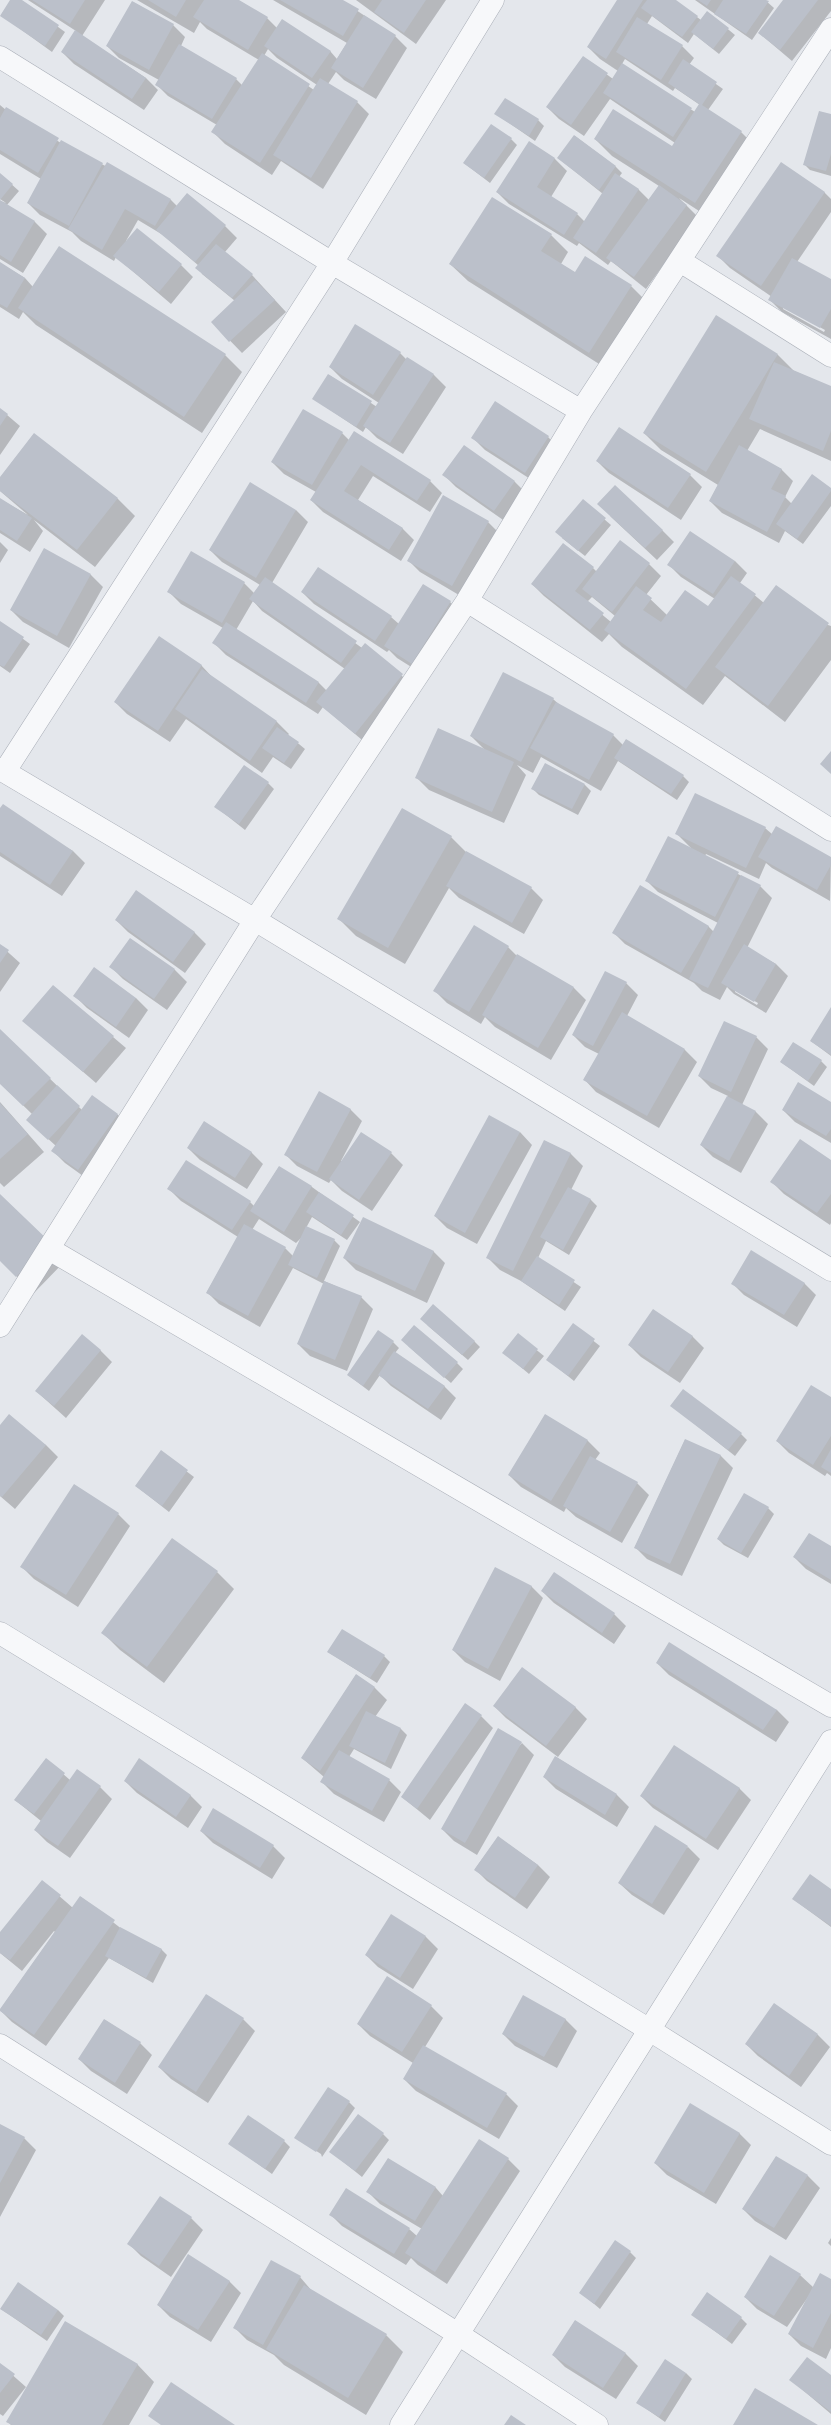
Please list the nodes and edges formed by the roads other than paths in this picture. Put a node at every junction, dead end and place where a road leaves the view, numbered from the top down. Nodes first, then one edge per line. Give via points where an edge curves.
1 (493, 0) edge
2 (831, 29) edge
3 (0, 57) edge
4 (680, 261) junction
5 (332, 263) junction
6 (831, 356) edge
7 (581, 411) junction
8 (467, 601) junction
9 (2, 770) edge
10 (831, 830) edge
11 (255, 920) junction
12 (49, 1249) junction
13 (831, 1270) edge
14 (0, 1326) edge
15 (0, 1633) edge
16 (831, 1706) edge
17 (831, 1741) edge
18 (648, 2029) junction
19 (0, 2045) edge
20 (831, 2144) edge
21 (458, 2334) junction
22 (401, 2425) edge
23 (597, 2425) edge

1 - 5 street
2 - 4 street
3 - 5 street
4 - 6 street
4 - 7 street
5 - 7 street
5 - 9 street
7 - 8 street
8 - 10 street
8 - 11 street
9 - 11 street
11 - 12 street
11 - 13 street
12 - 14 street
12 - 16 street
15 - 18 street
17 - 18 street
18 - 20 street
18 - 21 street
19 - 21 street
21 - 22 street
21 - 23 street

